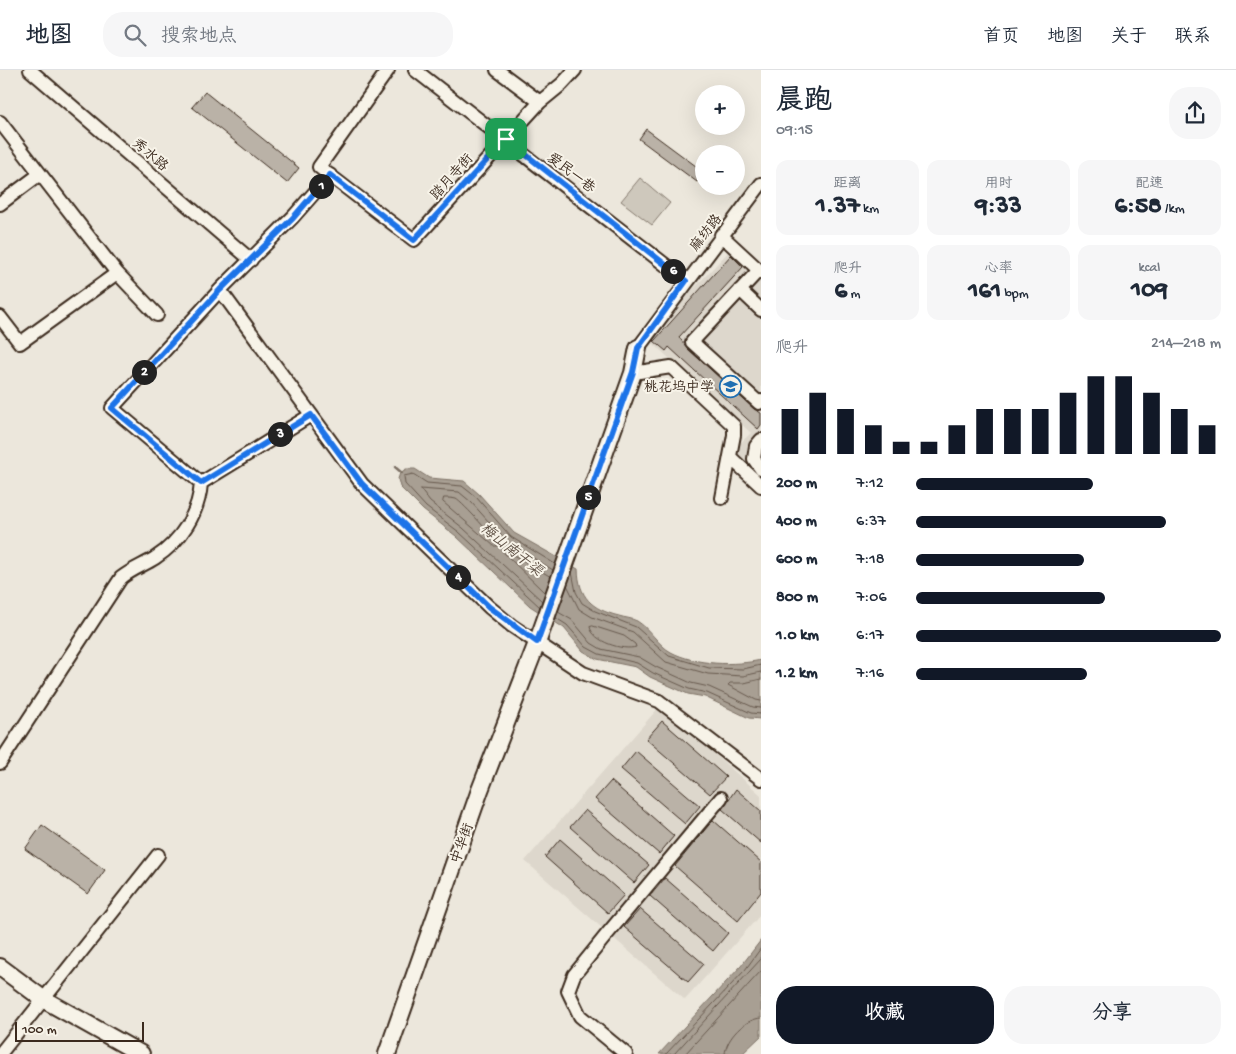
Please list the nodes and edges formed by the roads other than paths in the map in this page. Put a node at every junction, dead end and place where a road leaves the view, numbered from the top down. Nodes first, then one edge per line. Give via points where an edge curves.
1 (30, 70) edge
2 (388, 70) edge
3 (415, 70) edge
4 (497, 70) edge
5 (575, 70) edge
6 (540, 102) junction
7 (0, 122) edge
8 (506, 139) junction
9 (40, 174) junction
10 (330, 175) junction
11 (761, 184) edge
12 (0, 204) edge
13 (721, 235) junction
14 (252, 260) junction
15 (760, 271) edge
16 (117, 273) junction
17 (686, 281) junction
18 (220, 290) junction
19 (740, 290) junction
20 (761, 310) edge
21 (157, 315) dead end
22 (0, 317) edge
23 (638, 348) joint
24 (633, 372) junction
25 (760, 403) edge
26 (311, 415) junction
27 (761, 440) edge
28 (730, 456) junction
29 (761, 469) edge
30 (201, 483) junction
31 (761, 486) edge
32 (722, 498) dead end
33 (538, 638) junction
34 (0, 763) edge
35 (761, 779) edge
36 (721, 798) dead end
37 (158, 855) dead end
38 (0, 968) edge
39 (43, 1000) junction
40 (0, 1054) edge
41 (141, 1054) edge
42 (387, 1054) edge
43 (626, 1054) edge

1 - 14 street, 秀水路
2 - 10 street via 319,167
3 - 8 street, 爱民一巷
4 - 6 street
5 - 6 street, 踏月寺街
6 - 8 street, 踏月寺街
7 - 9 street
8 - 10 street, 踏月寺街 via 414,240
8 - 17 street, 爱民一巷
9 - 12 street
9 - 16 street
10 - 14 street
11 - 13 street, 麻纺路
13 - 15 street
13 - 17 street, 麻纺路
14 - 18 street
15 - 19 street
16 - 21 street
16 - 22 street via 20,343
17 - 23 street, 麻纺路
18 - 26 street
18 - 30 street via 112,408
19 - 20 street
19 - 25 street via 692,342
23 - 24 main road
24 - 28 street via 671,367 734,426
24 - 33 main road, 中华街
26 - 30 street
26 - 33 street via 362,484 489,607
27 - 29 street via 756,446 754,459
28 - 31 street
28 - 32 street
30 - 34 street via 200,499 190,522 168,548 121,578
33 - 35 street via 594,679 659,700
33 - 42 main road, 中华街 via 473,809
36 - 43 street via 608,932 574,975 568,991 580,1016
37 - 39 street
38 - 39 main road
39 - 40 street
39 - 41 main road

